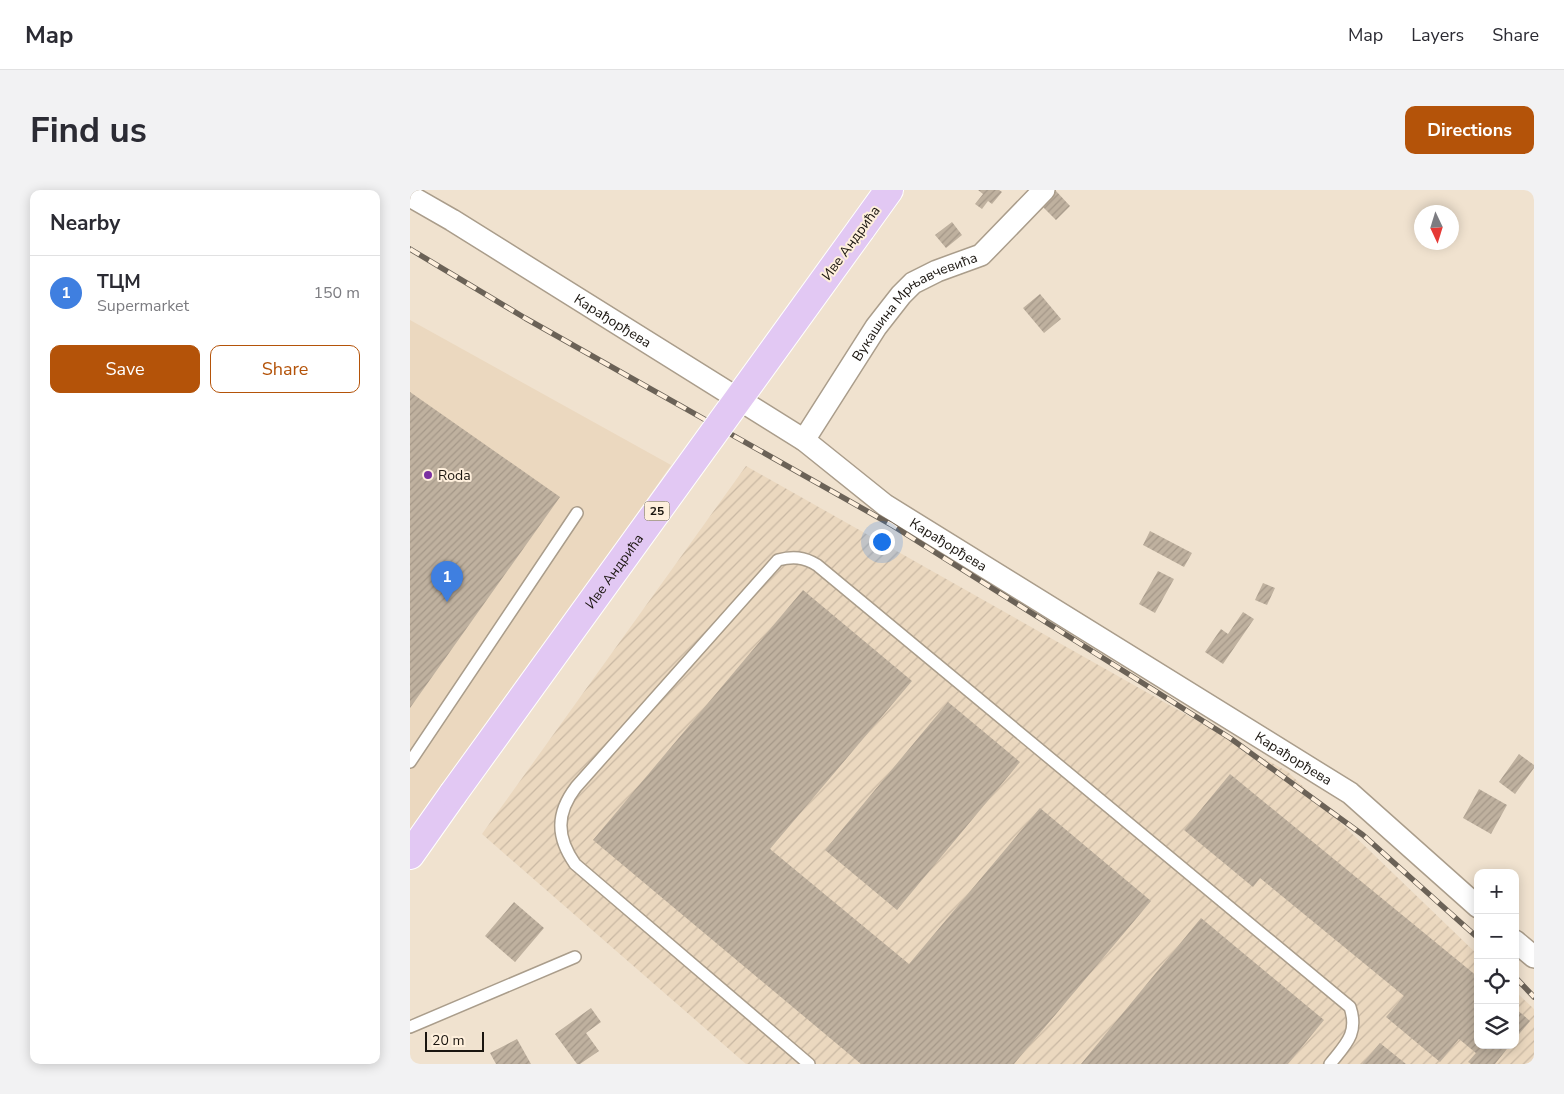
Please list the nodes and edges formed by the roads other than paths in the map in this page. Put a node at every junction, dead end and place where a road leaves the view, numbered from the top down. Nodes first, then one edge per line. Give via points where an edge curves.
1 (889, 190) edge
2 (1044, 190) edge
3 (410, 196) edge
4 (804, 440) junction
5 (577, 513) dead end
6 (415, 745) edge
7 (410, 762) edge
8 (410, 855) edge
9 (1474, 903) edge
10 (1519, 944) edge
11 (575, 957) dead end
12 (1534, 957) edge
13 (410, 1027) edge
14 (809, 1064) edge
15 (1330, 1064) edge

1 - 8 main road, Иве Андрића / 25, bridge
2 - 4 street, Вукашина Мрњавчевића via 980,255 937,270 913,283 901,295 876,327
3 - 4 street, Карађорђева
4 - 9 street, Карађорђева via 885,505 1350,793
5 - 6 lane
6 - 7 lane
10 - 12 street
11 - 13 lane
14 - 15 lane via 575,864 563,843 561,831 564,807 576,787 778,560 787,557 797,557 817,565 1350,1008 1354,1027 1351,1036

